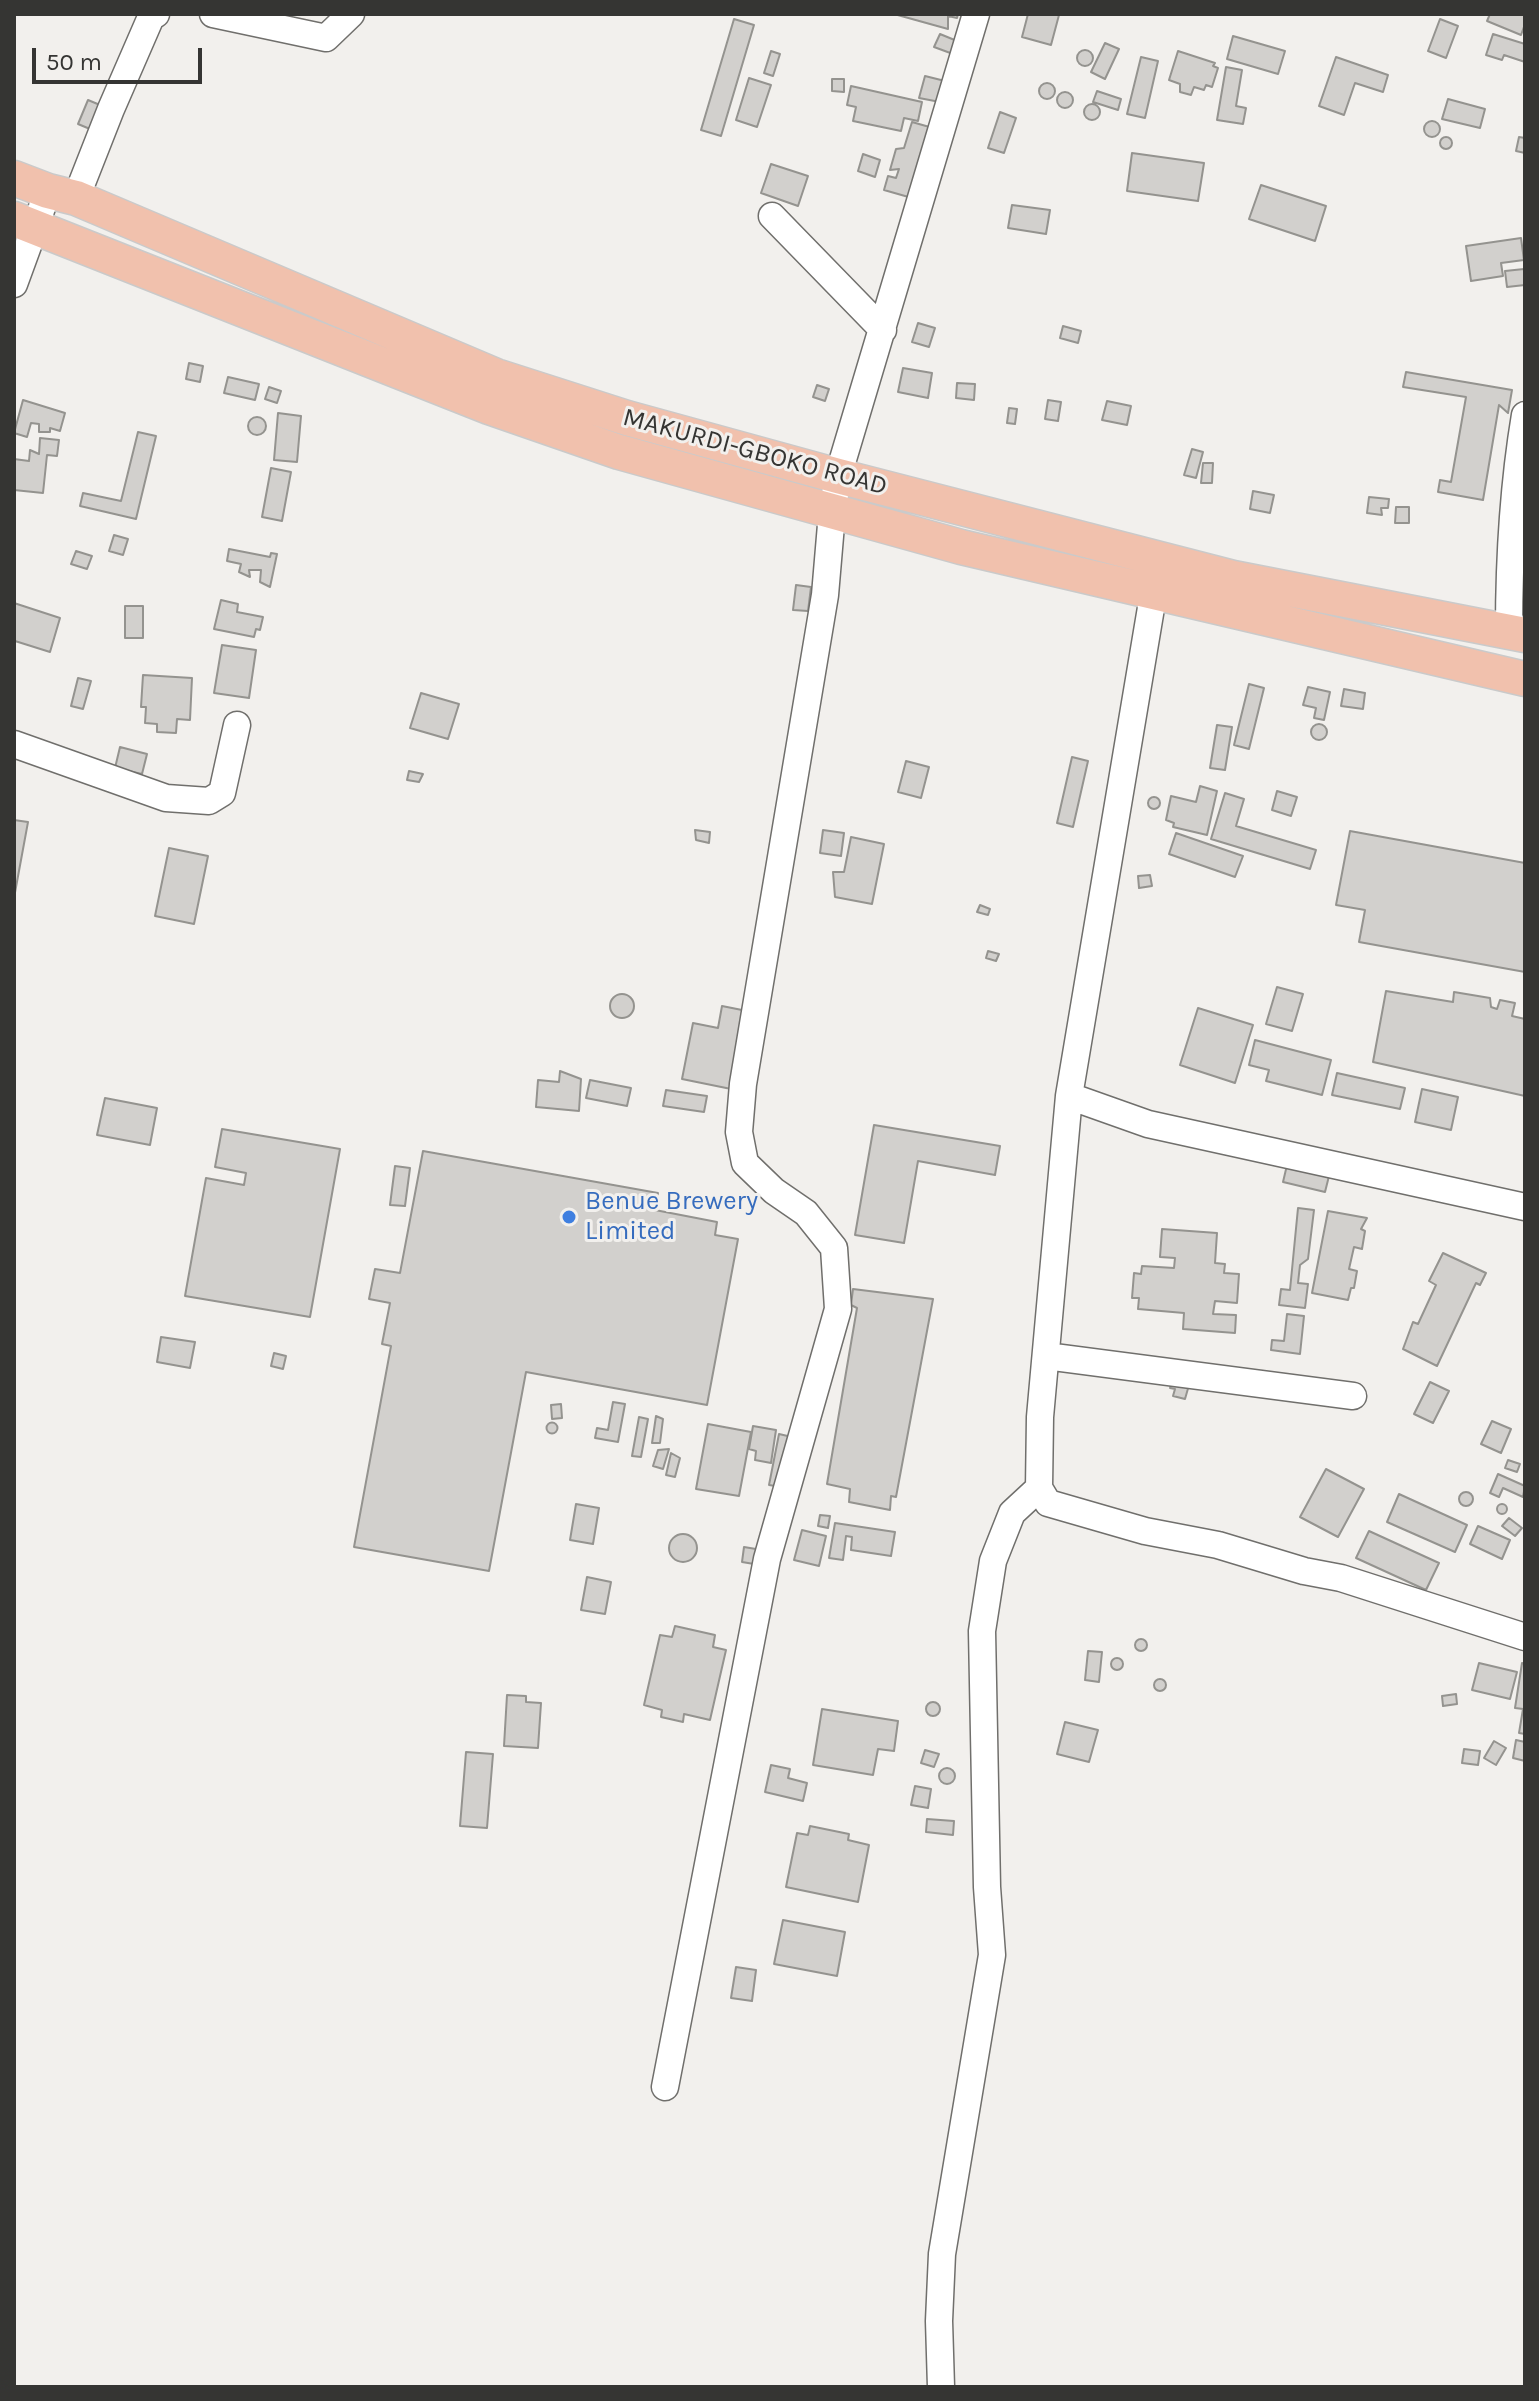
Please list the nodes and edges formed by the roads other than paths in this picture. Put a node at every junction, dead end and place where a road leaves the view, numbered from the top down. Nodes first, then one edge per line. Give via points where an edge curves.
1 (156, 14) edge
2 (213, 14) edge
3 (351, 14) edge
4 (976, 14) edge
5 (14, 178) edge
6 (62, 195) junction
7 (772, 216) dead end
8 (24, 223) edge
9 (14, 284) edge
10 (883, 330) junction
11 (1525, 415) edge
12 (838, 476) junction
13 (832, 513) junction
14 (1154, 590) junction
15 (1517, 633) edge
16 (1525, 679) edge
17 (237, 725) dead end
18 (14, 744) edge
19 (1069, 1096) junction
20 (1525, 1207) edge
21 (1046, 1356) junction
22 (1353, 1396) dead end
23 (1039, 1488) junction
24 (1525, 1637) edge
25 (665, 2087) dead end
26 (941, 2387) edge

1 - 6 street
2 - 3 street via 326,38
4 - 10 street
5 - 6 main road, MAKURDI-GBOKO ROAD
6 - 8 street
6 - 12 main road, MAKURDI-GBOKO ROAD via 496,376
7 - 10 street
8 - 9 street
8 - 13 main road via 489,407 619,452
10 - 12 street
11 - 15 street via 1509,565
12 - 13 street
12 - 15 main road, MAKURDI-GBOKO ROAD via 1233,578
13 - 14 main road
13 - 25 street via 825,595 763,951 739,1132 745,1163 806,1213 834,1248 838,1309 767,1559
14 - 16 main road
14 - 19 street
17 - 18 street via 222,793 209,801 166,798
19 - 20 street via 1148,1124
19 - 21 street
21 - 22 street
21 - 23 street
23 - 24 street via 1048,1503 1341,1578
23 - 26 street via 1012,1513 993,1561 982,1631 992,1955 942,2254

